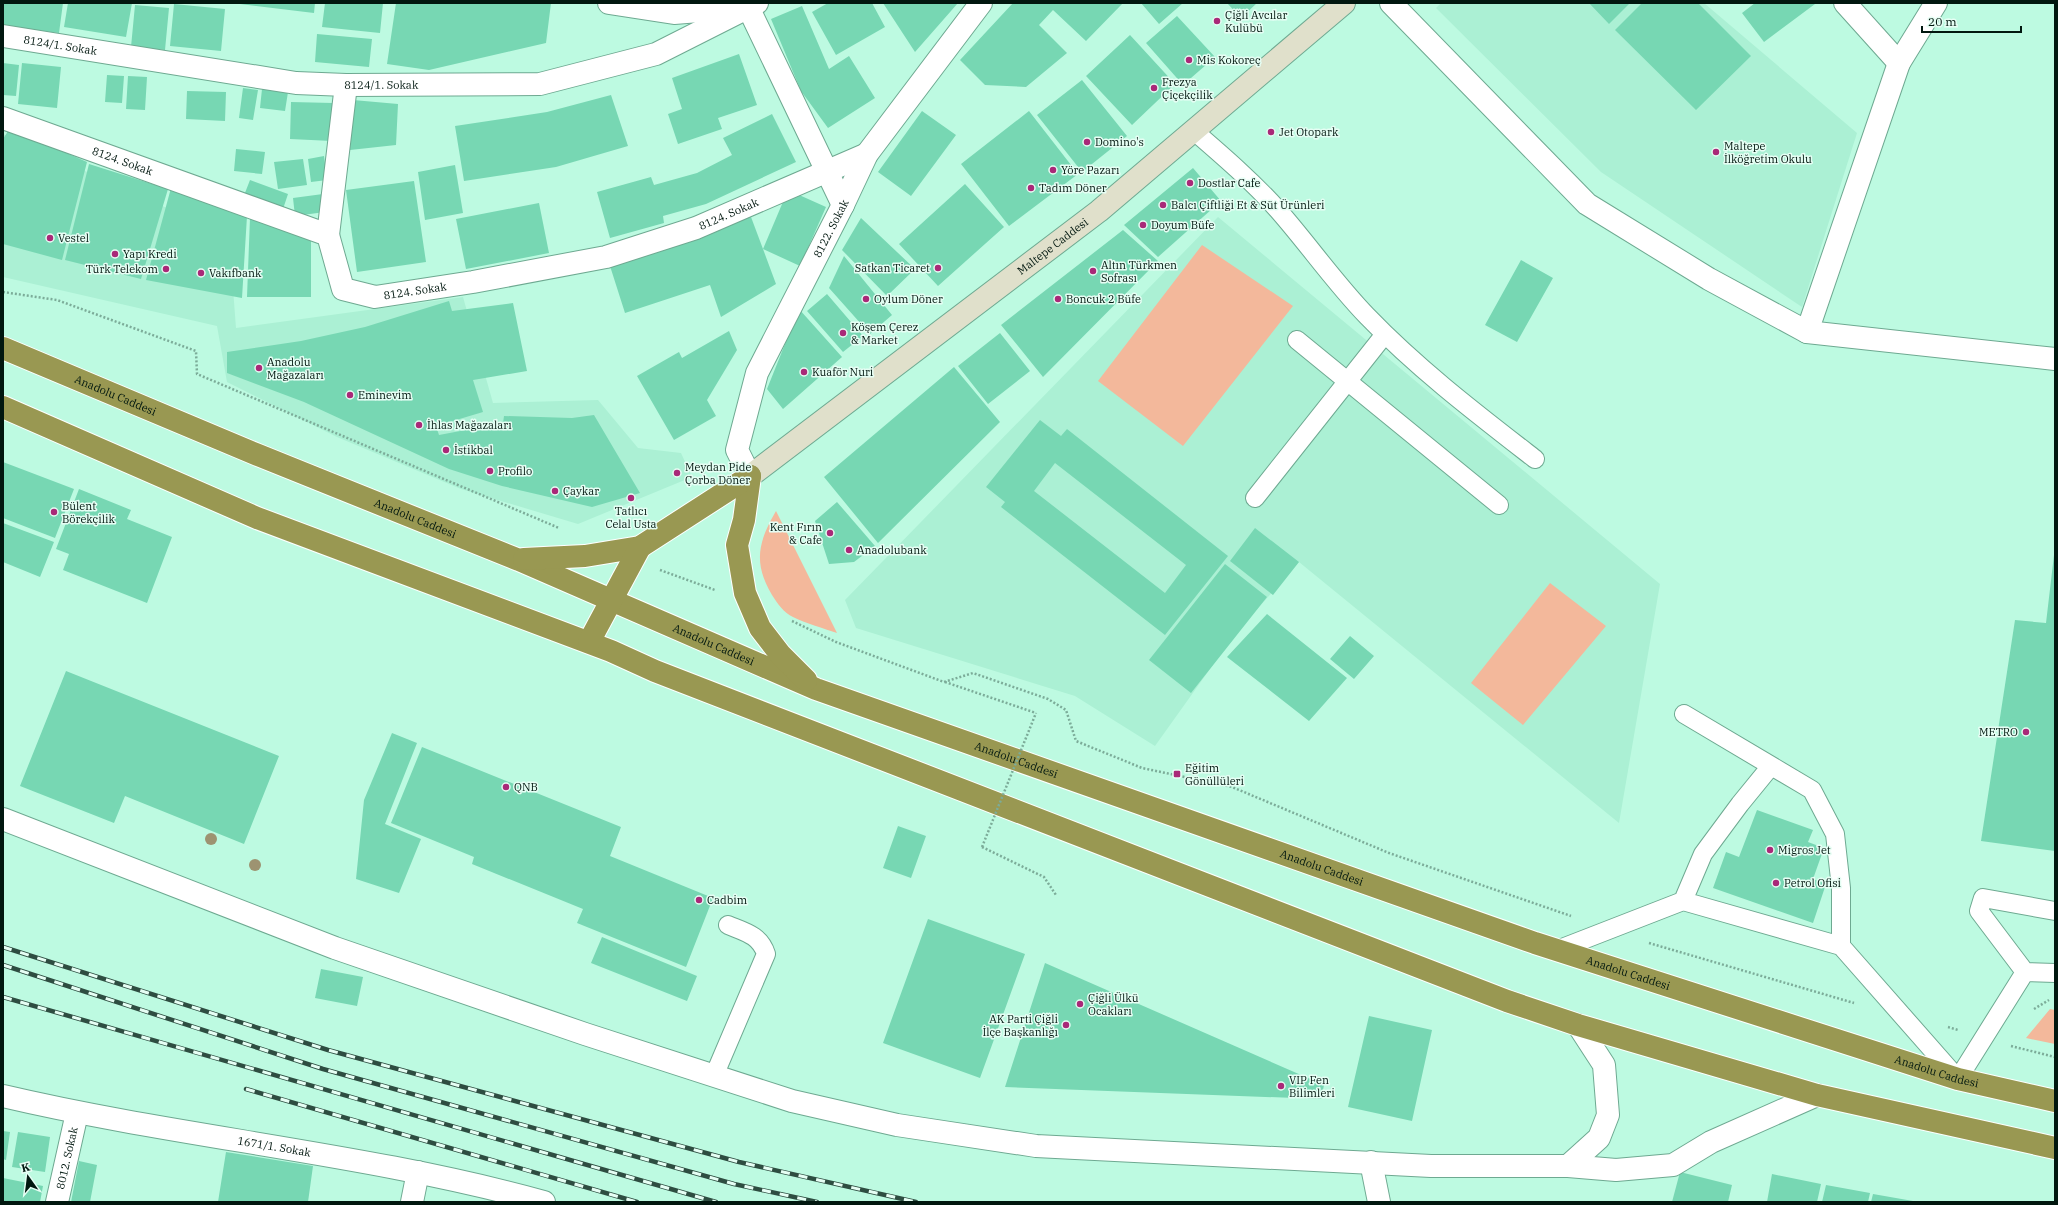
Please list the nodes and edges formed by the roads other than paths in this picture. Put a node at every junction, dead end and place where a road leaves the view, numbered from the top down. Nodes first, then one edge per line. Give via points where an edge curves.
1 (609, 3) edge
2 (981, 3) edge
3 (1344, 3) edge
4 (1391, 3) edge
5 (1845, 3) edge
6 (1936, 3) edge
7 (752, 5) edge
8 (3, 36) edge
9 (1899, 63) junction
10 (346, 85) junction
11 (3, 118) edge
12 (1194, 131) junction
13 (867, 154) junction
14 (828, 171) junction
15 (843, 204) junction
16 (328, 235) junction
17 (1807, 332) junction
18 (1385, 334) junction
19 (1298, 340) dead end
20 (3, 348) edge
21 (2055, 360) edge
22 (1348, 382) junction
23 (3, 407) edge
24 (1535, 459) dead end
25 (750, 476) junction
26 (1256, 498) dead end
27 (1499, 505) dead end
28 (640, 547) junction
29 (519, 560) junction
30 (612, 600) junction
31 (589, 642) junction
32 (816, 689) junction
33 (1684, 714) dead end
34 (1771, 766) junction
35 (3, 819) edge
36 (1684, 901) junction
37 (2055, 910) edge
38 (728, 925) dead end
39 (1841, 946) junction
40 (1557, 950) junction
41 (2025, 972) junction
42 (2055, 973) edge
43 (1578, 1025) junction
44 (714, 1076) junction
45 (1958, 1079) junction
46 (1817, 1095) junction
47 (3, 1096) edge
48 (2055, 1101) edge
49 (77, 1113) junction
50 (2055, 1148) edge
51 (1371, 1162) junction
52 (1568, 1166) junction
53 (418, 1172) junction
54 (57, 1202) edge
55 (412, 1202) edge
56 (544, 1202) edge
57 (1379, 1202) edge

1 - 7 street via 674,13
2 - 13 street, 8122. Sokak
3 - 12 street, Maltepe Caddesi
4 - 17 street via 1587,204 1709,279
5 - 9 street
6 - 9 street
7 - 10 street, 8124/1. Sokak via 656,54 540,84
7 - 14 street
8 - 10 street, 8124/1. Sokak via 296,83
9 - 17 street
10 - 16 street
11 - 16 street, 8124. Sokak
12 - 18 lane via 1253,184 1301,237 1332,277
12 - 25 street, Maltepe Caddesi via 1099,211
13 - 14 street, 8124. Sokak
13 - 15 street, 8122. Sokak
14 - 15 street
14 - 16 street, 8124. Sokak via 696,228 606,257 375,297 343,289
15 - 25 street, 8122. Sokak via 757,373 737,450
17 - 21 street
18 - 22 lane
18 - 24 lane via 1433,379
19 - 22 lane
20 - 29 highway, Anadolu Caddesi via 258,455
22 - 26 lane
22 - 27 lane
23 - 31 highway via 257,518
25 - 28 highway
25 - 32 highway via 744,520 737,545 745,593 760,628 780,654
28 - 29 highway via 585,556
28 - 30 highway
29 - 30 highway, Anadolu Caddesi
30 - 31 highway
30 - 32 highway, Anadolu Caddesi
31 - 43 highway via 663,674 1492,995
32 - 40 highway, Anadolu Caddesi
33 - 34 lane
34 - 36 lane via 1703,854
34 - 39 lane via 1812,790 1835,834 1841,888
35 - 44 street via 335,948
36 - 39 lane
36 - 40 lane
37 - 41 lane via 1983,898 1979,911
38 - 44 lane via 754,935 763,944 766,954
39 - 45 lane
40 - 45 highway, Anadolu Caddesi
41 - 42 lane
41 - 45 lane
43 - 46 highway
43 - 52 street via 1604,1065 1608,1115 1598,1138
44 - 51 street via 792,1101 897,1126 1036,1146
45 - 48 highway, Anadolu Caddesi
46 - 50 highway
46 - 52 street via 1711,1142 1673,1165 1616,1170
47 - 49 street, 1671/1. Sokak
49 - 53 street, 1671/1. Sokak
49 - 54 street, 8012. Sokak
51 - 52 street via 1431,1166
51 - 57 street
53 - 55 street
53 - 56 street, 1671/1. Sokak

